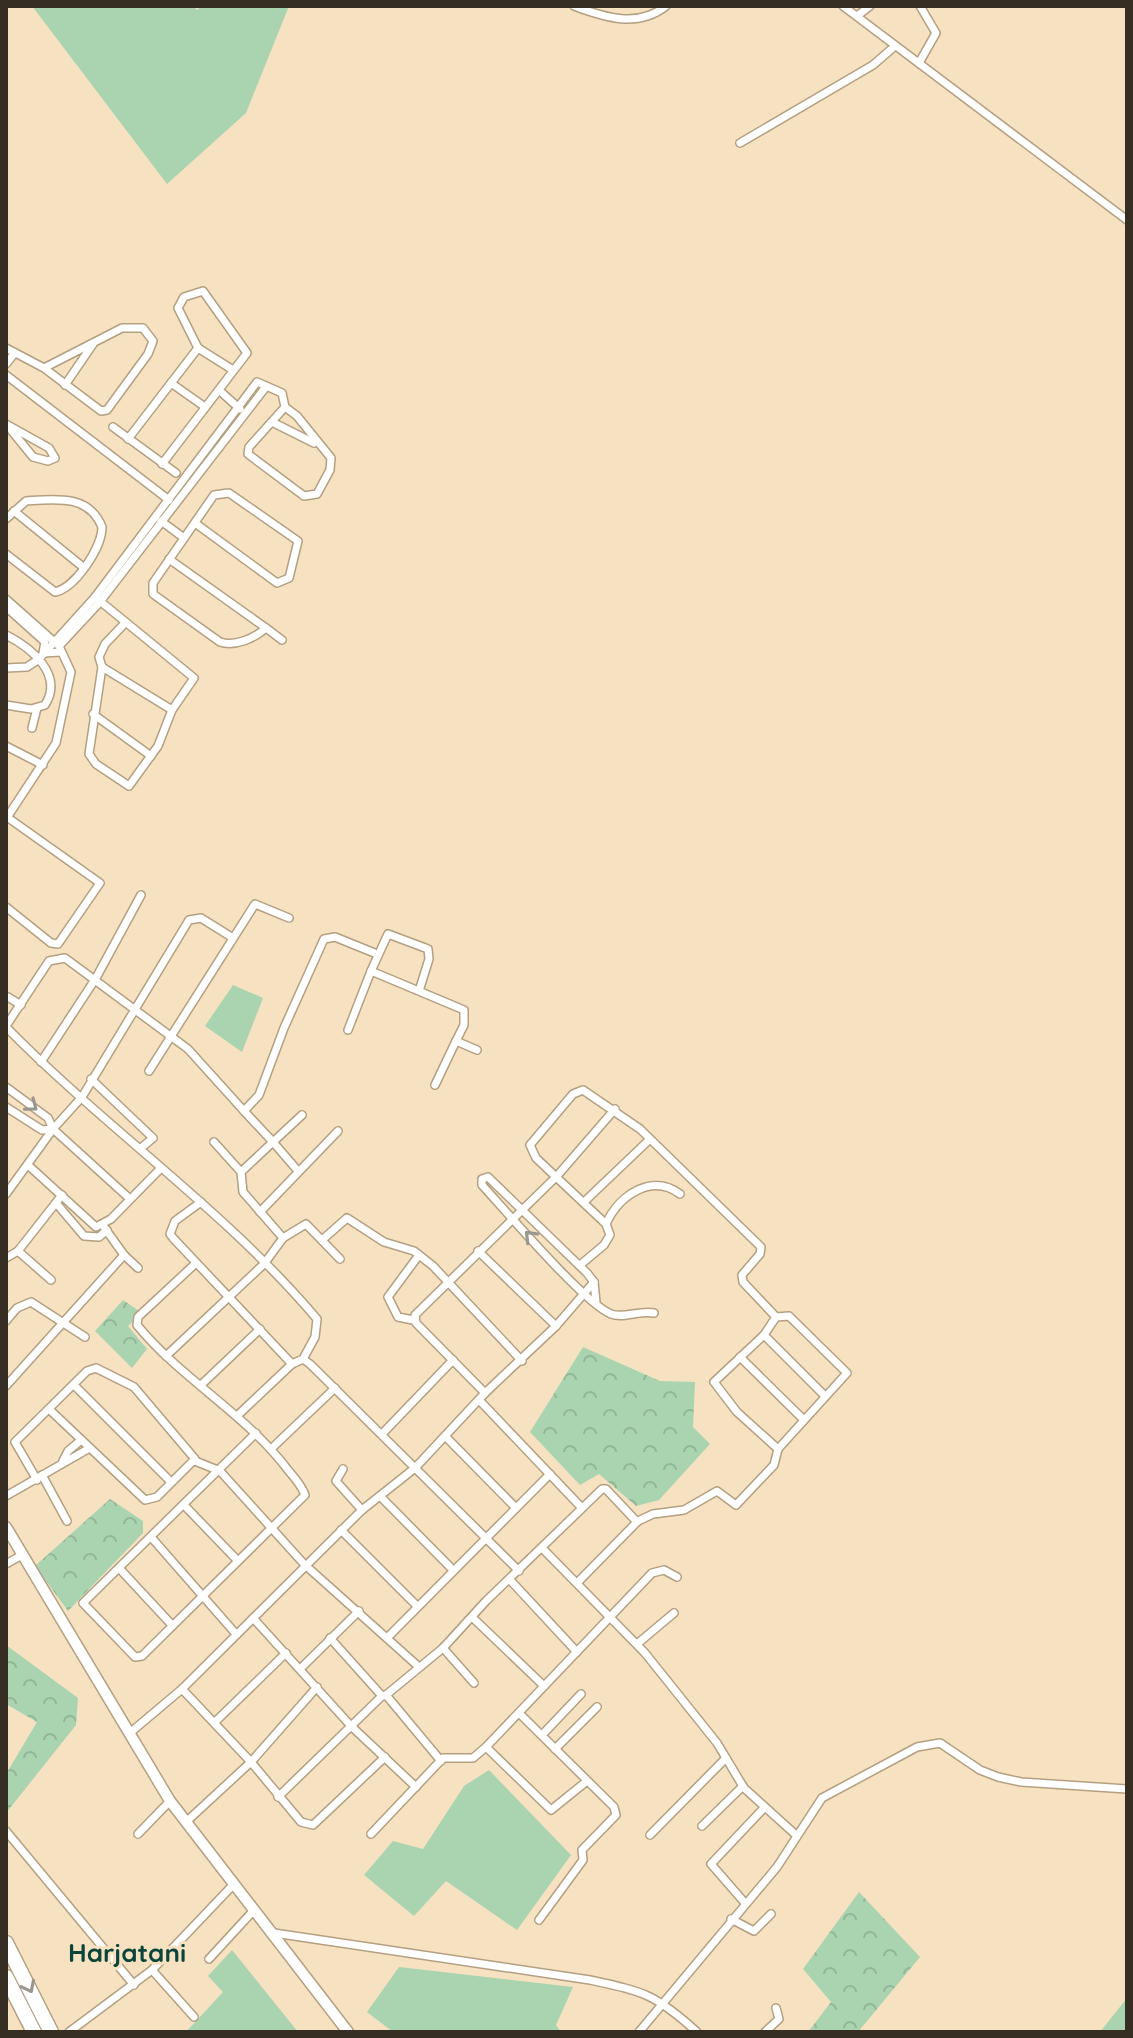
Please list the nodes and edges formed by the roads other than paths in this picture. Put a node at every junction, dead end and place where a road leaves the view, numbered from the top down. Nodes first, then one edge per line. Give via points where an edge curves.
1 (574, 6) edge
2 (666, 6) edge
3 (843, 6) edge
4 (870, 6) edge
5 (920, 6) edge
6 (857, 16) junction
7 (895, 46) junction
8 (919, 63) junction
9 (740, 143) dead end
10 (1127, 220) edge
11 (93, 343) junction
12 (6, 348) edge
13 (198, 348) junction
14 (14, 354) junction
15 (6, 364) edge
16 (44, 368) junction
17 (233, 370) junction
18 (6, 375) edge
19 (171, 383) junction
20 (65, 385) junction
21 (220, 391) junction
22 (205, 407) junction
23 (285, 407) junction
24 (242, 410) junction
25 (274, 423) junction
26 (6, 425) edge
27 (113, 427) dead end
28 (128, 439) junction
29 (316, 443) junction
30 (162, 464) junction
31 (176, 473) dead end
32 (170, 501) junction
33 (14, 511) junction
34 (6, 519) edge
35 (161, 521) junction
36 (195, 523) junction
37 (184, 538) junction
38 (6, 554) edge
39 (169, 559) junction
40 (83, 567) junction
41 (6, 599) edge
42 (97, 600) junction
43 (6, 607) edge
44 (125, 623) junction
45 (266, 628) junction
46 (6, 635) edge
47 (282, 640) dead end
48 (58, 646) junction
49 (41, 656) junction
50 (102, 667) junction
51 (6, 668) edge
52 (6, 705) edge
53 (37, 708) junction
54 (172, 710) junction
55 (93, 714) junction
56 (32, 728) dead end
57 (6, 746) edge
58 (151, 756) junction
59 (45, 762) junction
60 (7, 818) edge
61 (141, 895) dead end
62 (6, 907) edge
63 (289, 918) dead end
64 (233, 938) junction
65 (377, 954) junction
66 (371, 971) junction
67 (96, 978) junction
68 (419, 991) junction
69 (7, 997) edge
70 (21, 1005) junction
71 (135, 1008) junction
72 (6, 1026) edge
73 (348, 1030) dead end
74 (174, 1037) junction
75 (456, 1041) junction
76 (477, 1050) dead end
77 (41, 1062) junction
78 (149, 1071) dead end
79 (91, 1079) junction
80 (435, 1085) dead end
81 (6, 1087) edge
82 (82, 1097) junction
83 (111, 1097) junction
84 (615, 1109) junction
85 (7, 1111) edge
86 (244, 1111) junction
87 (97, 1112) junction
88 (302, 1115) dead end
89 (53, 1129) junction
90 (338, 1131) dead end
91 (649, 1140) junction
92 (214, 1142) dead end
93 (273, 1142) junction
94 (141, 1148) junction
95 (28, 1165) junction
96 (161, 1168) junction
97 (298, 1171) junction
98 (241, 1172) junction
99 (557, 1176) junction
100 (6, 1194) edge
101 (680, 1194) dead end
102 (62, 1195) junction
103 (130, 1199) junction
104 (201, 1202) junction
105 (584, 1202) junction
106 (56, 1203) junction
107 (523, 1209) junction
108 (260, 1212) junction
109 (514, 1219) junction
110 (606, 1224) junction
111 (105, 1228) junction
112 (283, 1238) junction
113 (322, 1240) junction
114 (18, 1251) junction
115 (478, 1251) junction
116 (124, 1255) junction
117 (419, 1255) junction
118 (6, 1258) edge
119 (340, 1259) dead end
120 (196, 1263) junction
121 (264, 1264) junction
122 (580, 1265) junction
123 (138, 1268) dead end
124 (51, 1280) dead end
125 (594, 1282) junction
126 (447, 1284) junction
127 (583, 1293) junction
128 (231, 1295) junction
129 (596, 1302) junction
130 (654, 1313) dead end
131 (776, 1317) junction
132 (413, 1320) junction
133 (6, 1321) edge
134 (64, 1323) junction
135 (556, 1326) junction
136 (260, 1329) junction
137 (764, 1335) junction
138 (85, 1337) dead end
139 (166, 1356) junction
140 (740, 1357) junction
141 (303, 1359) junction
142 (453, 1360) junction
143 (522, 1361) junction
144 (292, 1364) junction
145 (202, 1384) junction
146 (74, 1385) junction
147 (6, 1386) edge
148 (335, 1388) junction
149 (485, 1393) junction
150 (825, 1396) junction
151 (481, 1402) junction
152 (50, 1410) junction
153 (238, 1415) junction
154 (803, 1419) junction
155 (256, 1433) junction
156 (382, 1434) junction
157 (446, 1437) junction
158 (80, 1441) junction
159 (272, 1448) junction
160 (88, 1449) junction
161 (778, 1449) junction
162 (63, 1461) junction
163 (195, 1461) junction
164 (415, 1468) junction
165 (343, 1469) dead end
166 (220, 1471) junction
167 (550, 1474) junction
168 (40, 1477) junction
169 (171, 1482) junction
170 (6, 1496) edge
171 (380, 1496) junction
172 (184, 1505) junction
173 (581, 1507) junction
174 (516, 1508) junction
175 (362, 1510) junction
176 (67, 1521) dead end
177 (637, 1522) junction
178 (6, 1527) edge
179 (272, 1527) junction
180 (341, 1530) junction
181 (151, 1537) junction
182 (487, 1538) junction
183 (543, 1549) junction
184 (22, 1555) junction
185 (237, 1560) junction
186 (6, 1564) edge
187 (304, 1564) junction
188 (119, 1568) junction
189 (453, 1570) junction
190 (519, 1571) junction
191 (677, 1577) dead end
192 (511, 1581) junction
193 (578, 1582) junction
194 (205, 1595) junction
195 (417, 1606) junction
196 (359, 1611) junction
197 (674, 1613) dead end
198 (610, 1617) junction
199 (253, 1618) junction
200 (473, 1618) junction
201 (171, 1624) junction
202 (236, 1634) junction
203 (388, 1637) junction
204 (330, 1638) junction
205 (637, 1644) junction
206 (443, 1648) junction
207 (577, 1652) junction
208 (286, 1653) junction
209 (419, 1667) junction
210 (300, 1669) junction
211 (474, 1683) dead end
212 (544, 1686) junction
213 (317, 1687) junction
214 (182, 1689) junction
215 (581, 1694) dead end
216 (384, 1695) junction
217 (597, 1707) dead end
218 (520, 1714) junction
219 (215, 1722) junction
220 (351, 1726) junction
221 (131, 1732) junction
222 (542, 1735) junction
223 (486, 1747) junction
224 (555, 1749) junction
225 (385, 1757) junction
226 (726, 1758) junction
227 (441, 1761) junction
228 (251, 1762) junction
229 (587, 1781) junction
230 (743, 1786) junction
231 (416, 1787) junction
232 (1127, 1789) edge
233 (278, 1797) junction
234 (170, 1801) junction
235 (764, 1808) junction
236 (186, 1822) junction
237 (702, 1826) dead end
238 (6, 1831) edge
239 (138, 1834) dead end
240 (371, 1834) dead end
241 (650, 1835) dead end
242 (796, 1835) junction
243 (233, 1885) junction
244 (745, 1903) junction
245 (254, 1910) junction
246 (771, 1914) dead end
247 (731, 1919) junction
248 (539, 1920) dead end
249 (274, 1933) junction
250 (6, 1943) edge
251 (209, 1959) dead end
252 (152, 1970) junction
253 (6, 1977) edge
254 (134, 1985) junction
255 (665, 2002) junction
256 (776, 2008) dead end
257 (194, 2017) dead end
258 (34, 2032) edge
259 (51, 2032) edge
260 (69, 2032) edge
261 (348, 2032) edge
262 (639, 2032) edge
263 (697, 2032) edge
264 (765, 2032) edge

1 - 2 street via 631,20 651,18
3 - 6 street
4 - 6 street
5 - 8 street via 936,33
6 - 7 street
7 - 8 street
7 - 9 street via 873,65
8 - 10 street
11 - 16 street
11 - 20 street
11 - 20 street via 126,327 143,328 153,341 107,410 97,411
12 - 14 street
13 - 17 street
13 - 17 street via 178,308 184,297 203,291 245,345 246,357
13 - 19 street
14 - 15 street
14 - 16 street
16 - 20 street
17 - 21 street
18 - 32 street
19 - 22 street
19 - 28 street
21 - 22 street
21 - 24 street
22 - 30 street
23 - 24 street via 282,393 265,388
23 - 25 street
23 - 29 street
24 - 32 street
25 - 29 street
25 - 29 street via 249,447 249,456 307,497 317,494 330,470 331,458
26 - 26 street via 33,457 55,458 49,448
27 - 28 street
28 - 30 street
30 - 31 street
32 - 35 street
32 - 42 street
33 - 34 street
33 - 40 street
33 - 40 street via 26,501 51,499 86,507 101,522 102,532
35 - 37 street
35 - 42 street
36 - 36 street via 215,493 229,493 298,541 289,578 276,583
36 - 37 street
37 - 39 street
38 - 40 street via 55,592 66,589
39 - 45 street
39 - 45 street via 153,583 153,594 220,642 228,645
41 - 48 street
42 - 44 street
42 - 48 street
43 - 49 street via 45,642
44 - 50 street via 101,650
44 - 54 street via 193,675 192,685
45 - 47 street
46 - 49 street
48 - 49 street
48 - 49 street
48 - 59 street via 71,672 56,743
49 - 51 street via 27,667
49 - 53 street via 51,677 51,695
50 - 54 street
50 - 55 street
52 - 53 street
53 - 56 street
54 - 58 street
55 - 58 street
55 - 58 street via 90,758 122,783 132,784
57 - 59 street
59 - 60 street
60 - 62 street via 100,883 58,944
61 - 67 street
63 - 64 street via 255,904
64 - 71 street via 192,917
64 - 74 street
65 - 66 street
65 - 68 street via 389,934 426,946 429,959
65 - 86 street via 335,937 324,939 259,1095
66 - 68 street
66 - 73 street
67 - 70 street via 65,958 53,959
67 - 71 street
67 - 77 street
68 - 75 street via 464,1010
69 - 70 street
70 - 72 street
71 - 74 street
71 - 79 street
72 - 77 street
74 - 78 street
74 - 86 street
75 - 76 street
75 - 80 street
77 - 82 street
79 - 82 street
79 - 83 street
81 -> 89 street via 48,1118
82 - 87 street
82 - 89 street
83 - 87 street
83 - 94 street via 153,1138
84 - 91 street
84 - 99 street
84 - 99 street via 590,1092 573,1094 530,1145 536,1158
85 - 89 street via 42,1130
86 - 93 street
87 - 94 street
88 - 93 street
89 - 95 street
89 - 103 street
90 - 97 street
91 - 105 street
91 - 131 street via 761,1247 741,1278
92 - 98 street
93 - 97 street
93 - 98 street
94 - 96 street
95 - 100 street
95 - 102 street
96 - 103 street
96 - 104 street
97 - 108 street
98 - 108 street via 243,1192
99 - 105 street
99 - 107 street
101 - 110 street via 661,1184 643,1186
102 - 106 street
102 - 111 street via 93,1226
103 - 111 street
104 - 120 street via 175,1221 170,1234
104 - 121 street
105 - 110 street
106 - 111 street via 84,1236 99,1237
106 - 114 street
107 - 109 street
107 - 109 street via 488,1177 482,1179
107 - 122 street
108 - 112 street
109 - 115 street
127 -> 109 street
110 - 122 street via 610,1235 604,1245
111 - 116 street
112 - 113 street via 303,1224
112 - 121 street
113 - 117 street via 347,1218 384,1242
113 - 119 street
114 - 118 street
114 - 124 street
115 - 126 street
115 - 135 street
116 - 123 street
116 - 134 street
117 - 126 street
117 - 132 street via 388,1297 398,1317
120 - 128 street
120 - 139 street via 136,1319
121 - 128 street
121 - 141 street via 317,1319 315,1337
122 - 125 street
125 - 127 street
125 - 129 street
126 - 132 street
126 - 143 street
127 - 129 street
127 - 135 street
128 - 136 street
128 - 139 street
129 - 130 street via 612,1315
131 - 137 street
131 - 150 street via 789,1316 846,1371
132 - 142 street
133 - 134 street via 31,1302
134 - 138 street
134 - 147 street
135 - 143 street
136 - 144 street
136 - 145 street
137 - 140 street
137 - 150 street
139 - 145 street
140 - 154 street
140 - 161 street via 714,1384
141 - 144 street
141 - 148 street
142 - 149 street
142 - 156 street
143 - 149 street
144 - 153 street
145 - 153 street
146 - 152 street
146 - 163 street via 96,1368 126,1381 153,1404
146 - 169 street
148 - 156 street
148 - 159 street
149 - 151 street
150 - 154 street
151 - 157 street
151 - 167 street
152 - 158 street
152 - 168 street via 15,1442
153 - 155 street
154 - 161 street
155 - 159 street
155 - 166 street
156 - 164 street
157 - 164 street
157 - 174 street
158 - 160 street
158 - 162 street
159 - 179 street via 305,1494
160 - 162 street
160 - 169 street via 145,1500 154,1500
161 - 177 street via 774,1465 736,1505 717,1491 684,1510
162 - 168 street
163 - 166 street
163 - 169 street
164 - 171 street
164 - 182 street
165 - 175 street via 336,1481
166 - 172 street
166 - 179 street
167 - 173 street
167 - 174 street
168 - 170 street
168 - 176 street
171 - 175 street
171 - 189 street
172 - 181 street
172 - 185 street
173 - 177 street via 605,1488
173 - 183 street
174 - 182 street
175 - 180 street
177 - 193 street
178 - 184 street
179 - 185 street
179 - 187 street
180 - 187 street
180 - 195 street
181 - 188 street
181 - 194 street
182 - 189 street
182 - 190 street
183 - 190 street
183 - 193 street
184 - 186 street
184 - 221 street
185 - 194 street
187 - 196 street
187 - 199 street
188 - 201 street
188 - 201 street via 84,1606 135,1657
189 - 195 street
190 - 192 street
191 - 198 street via 664,1570 652,1573
192 - 200 street
192 - 207 street
193 - 198 street
194 - 201 street
194 - 202 street
195 - 203 street
196 - 203 street
196 - 204 street
197 - 205 street
198 - 205 street
198 - 207 street
199 - 202 street
199 - 208 street
200 - 206 street
200 - 212 street
202 - 214 street
203 - 209 street
204 - 210 street
204 - 216 street
205 - 226 street
206 - 209 street
206 - 211 street
207 - 212 street
208 - 210 street
208 - 219 street
209 - 216 street
210 - 213 street
212 - 218 street
213 - 220 street
213 - 228 street
214 - 219 street
214 - 221 street
215 - 222 street
216 - 220 street
216 - 227 street
217 - 224 street
218 - 222 street
218 - 223 street
219 - 228 street
220 - 225 street
220 - 233 street
221 - 234 street
222 - 224 street
223 - 227 street via 473,1758
223 - 229 street via 551,1810
224 - 229 street
225 - 231 street
225 - 233 street via 313,1825 301,1822
226 - 230 street
226 - 241 street
227 - 231 street
228 - 233 street
228 - 236 street
229 - 248 street via 616,1815 582,1850 583,1860
230 - 235 street
230 - 237 street
231 - 240 street
232 - 242 street via 1021,1782 980,1770 932,1743 828,1793
234 - 236 street
234 - 239 street
235 - 242 street
235 - 244 street via 711,1866
236 - 243 street
238 - 254 street
242 - 244 street
243 - 245 street
243 - 252 street
244 - 247 street
245 - 249 street
245 - 251 street
246 - 247 street via 752,1932
247 - 255 street
249 - 255 street via 590,1980
249 - 261 street
250 -> 259 highway
252 - 254 street
252 - 257 street
253 - 258 highway
254 - 260 street
255 - 262 street
255 - 263 street
256 - 264 street via 779,2019

